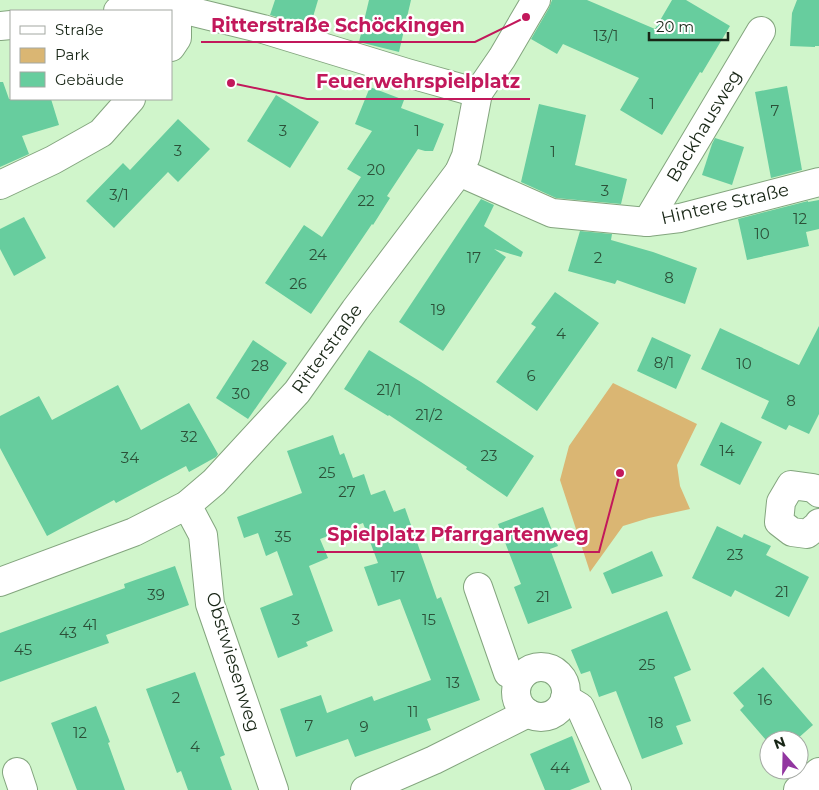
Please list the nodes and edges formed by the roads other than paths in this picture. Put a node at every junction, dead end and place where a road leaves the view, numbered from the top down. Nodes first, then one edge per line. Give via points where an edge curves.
1 (536, 0) edge
2 (177, 8) junction
3 (138, 10) edge
4 (762, 31) dead end
5 (172, 46) edge
6 (478, 93) junction
7 (130, 100) edge
8 (459, 172) junction
9 (819, 182) edge
10 (0, 185) edge
11 (647, 222) junction
12 (819, 493) edge
13 (187, 505) junction
14 (819, 522) edge
15 (0, 582) edge
16 (478, 587) dead end
17 (520, 678) junction
18 (565, 698) junction
19 (528, 713) junction
20 (819, 772) edge
21 (274, 790) edge
22 (365, 790) edge
23 (617, 790) edge
24 (798, 790) edge

1 - 6 street, Ritterstraße
2 - 3 street
2 - 5 street via 177,38
2 - 6 street via 263,29
4 - 11 street, Backhausweg
6 - 8 street, Ritterstraße via 466,156
7 - 10 street via 101,133
8 - 11 street, Hintere Straße via 552,213
8 - 13 street, Ritterstraße via 297,392 214,482
9 - 11 street, Hintere Straße via 680,218
12 - 14 street via 813,488 791,485 780,502 778,522 792,532 808,534
13 - 15 street, Ritterstraße via 134,532
13 - 21 street, Obstwiesenweg via 203,534 210,604
16 - 17 street via 508,673
17 - 18 street via 532,668 554,670 564,682
17 - 19 street via 516,693 522,708
18 - 19 street via 551,715
18 - 23 street via 580,707
19 - 22 street
20 - 24 street

